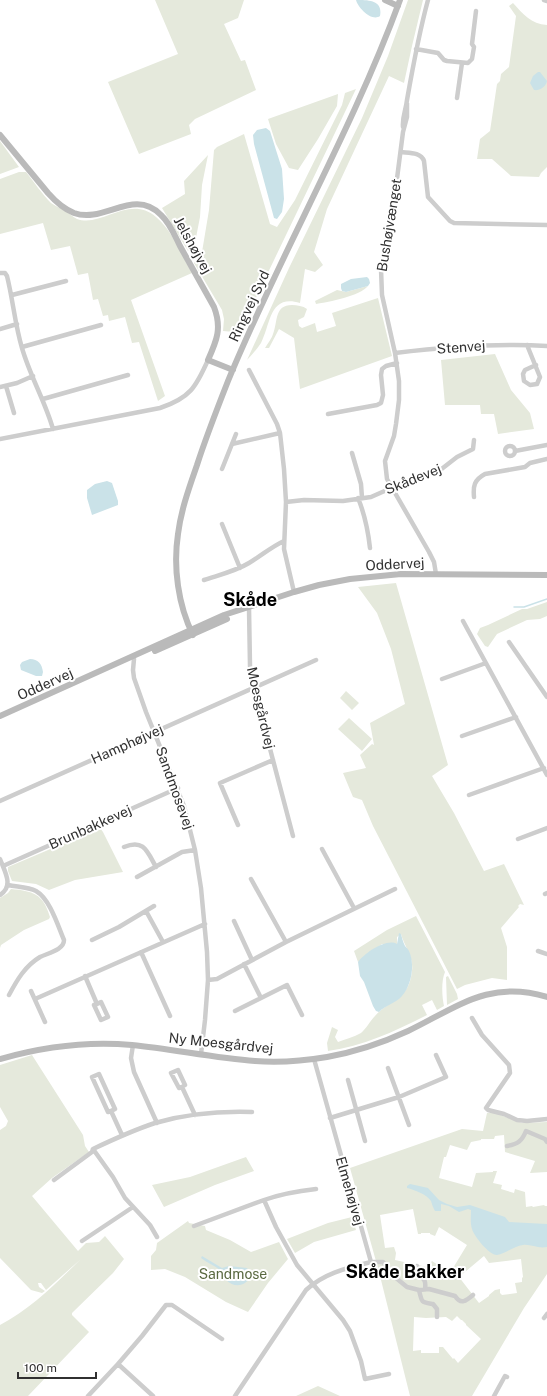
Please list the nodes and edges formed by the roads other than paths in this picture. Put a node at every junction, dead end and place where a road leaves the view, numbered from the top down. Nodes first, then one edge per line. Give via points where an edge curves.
1 (385, 0) edge
2 (428, 0) edge
3 (544, 0) edge
4 (547, 1) edge
5 (399, 3) edge
6 (476, 11) dead end
7 (416, 49) junction
8 (462, 63) junction
9 (457, 98) dead end
10 (0, 135) edge
11 (401, 152) junction
12 (547, 225) edge
13 (0, 273) edge
14 (66, 281) dead end
15 (12, 294) junction
16 (18, 324) junction
17 (101, 325) dead end
18 (0, 329) edge
19 (527, 345) junction
20 (22, 346) junction
21 (547, 346) edge
22 (395, 353) junction
23 (208, 360) junction
24 (397, 364) junction
25 (536, 365) junction
26 (233, 370) junction
27 (249, 370) dead end
28 (128, 375) dead end
29 (33, 376) junction
30 (6, 386) junction
31 (0, 387) edge
32 (43, 399) junction
33 (14, 413) dead end
34 (328, 414) dead end
35 (53, 429) junction
36 (280, 433) junction
37 (236, 434) dead end
38 (0, 439) edge
39 (474, 440) dead end
40 (232, 444) junction
41 (547, 445) edge
42 (515, 451) dead end
43 (352, 453) dead end
44 (547, 459) edge
45 (222, 469) dead end
46 (392, 487) junction
47 (474, 497) dead end
48 (360, 498) junction
49 (286, 502) junction
50 (222, 524) dead end
51 (284, 541) junction
52 (370, 548) dead end
53 (240, 568) junction
54 (436, 574) junction
55 (547, 575) edge
56 (204, 580) dead end
57 (294, 592) junction
58 (250, 608) junction
59 (463, 621) dead end
60 (192, 632) junction
61 (509, 642) dead end
62 (134, 659) junction
63 (316, 660) dead end
64 (486, 663) junction
65 (99, 673) junction
66 (442, 679) dead end
67 (254, 688) junction
68 (547, 697) edge
69 (0, 716) edge
70 (516, 717) junction
71 (154, 732) junction
72 (462, 736) dead end
73 (274, 760) junction
74 (544, 768) junction
75 (547, 774) edge
76 (178, 788) junction
77 (469, 795) dead end
78 (0, 801) edge
79 (238, 825) dead end
80 (547, 828) edge
81 (293, 836) dead end
82 (518, 839) dead end
83 (124, 847) dead end
84 (322, 849) dead end
85 (195, 850) junction
86 (0, 859) edge
87 (3, 866) junction
88 (156, 866) junction
89 (137, 877) dead end
90 (251, 879) dead end
91 (8, 885) junction
92 (395, 889) dead end
93 (0, 895) edge
94 (154, 906) dead end
95 (354, 908) junction
96 (146, 911) junction
97 (234, 922) dead end
98 (205, 924) junction
99 (92, 940) dead end
100 (163, 942) junction
101 (286, 942) junction
102 (538, 951) dead end
103 (141, 952) junction
104 (547, 954) edge
105 (252, 960) junction
106 (244, 964) junction
107 (85, 976) junction
108 (208, 980) junction
109 (31, 991) dead end
110 (9, 995) dead end
111 (547, 997) edge
112 (261, 998) junction
113 (35, 999) junction
114 (98, 1004) dead end
115 (235, 1011) dead end
116 (302, 1015) dead end
117 (170, 1016) dead end
118 (472, 1018) dead end
119 (45, 1022) dead end
120 (133, 1045) junction
121 (201, 1054) junction
122 (436, 1055) dead end
123 (0, 1059) edge
124 (314, 1059) junction
125 (388, 1068) dead end
126 (348, 1080) dead end
127 (182, 1087) dead end
128 (399, 1097) junction
129 (356, 1110) junction
130 (111, 1111) junction
131 (252, 1112) dead end
132 (195, 1115) junction
133 (330, 1118) junction
134 (547, 1119) edge
135 (156, 1123) junction
136 (409, 1125) dead end
137 (122, 1135) junction
138 (546, 1139) edge
139 (365, 1141) dead end
140 (507, 1146) dead end
141 (94, 1149) junction
142 (54, 1180) dead end
143 (316, 1189) dead end
144 (264, 1200) junction
145 (133, 1207) junction
146 (194, 1226) dead end
147 (157, 1237) dead end
148 (82, 1241) dead end
149 (371, 1262) junction
150 (417, 1266) dead end
151 (313, 1284) junction
152 (425, 1289) junction
153 (419, 1290) junction
154 (473, 1295) dead end
155 (437, 1318) dead end
156 (222, 1339) dead end
157 (118, 1364) junction
158 (389, 1374) dead end
159 (507, 1377) dead end
160 (88, 1396) edge
161 (153, 1396) edge
162 (235, 1396) edge
163 (494, 1396) edge

1 - 5 street
2 - 7 street, Bushøjvænget
3 - 4 street
5 - 26 street, Ringvej Syd via 364,90
6 - 8 street via 472,59 468,63
7 - 8 street via 437,52 446,60
7 - 11 street, Bushøjvænget via 403,114
8 - 9 street
10 - 23 street, Jelshøjvej via 56,202 74,213 95,214 133,204 150,207 161,214 218,318 217,338
11 - 12 street via 422,156 428,197 450,221
11 - 22 street, Bushøjvænget via 381,269 382,295
13 - 15 street via 7,276
14 - 15 street
15 - 16 street
16 - 18 street
16 - 20 street
17 - 20 street
19 - 21 street, Stenvej
19 - 22 street, Stenvej via 461,346
19 - 25 street
20 - 29 street
22 - 24 street, Bushøjvænget
23 - 26 street
23 - 35 street via 198,383 175,403
24 - 34 street via 382,369 381,403
24 - 46 street, Bushøjvænget via 398,412 394,436 385,461 387,479
25 - 25 street via 540,380 535,385 528,384 523,379 523,374
26 - 60 street, Ringvej Syd via 197,463 180,522 176,549 177,574 182,603
27 - 36 street
28 - 32 street
29 - 30 street
29 - 32 street
30 - 31 street
30 - 33 street
32 - 35 street
35 - 38 street
36 - 40 street
36 - 49 street
37 - 40 street
39 - 46 street, Skådevej via 474,449 457,457 439,471
40 - 45 street
41 - 42 street
43 - 48 street via 361,484
44 - 47 street via 530,462 525,467 480,476 474,484
46 - 48 street, Skådevej
46 - 54 street, Bushøjvænget via 429,552
48 - 49 street, Skådevej via 342,501
48 - 52 street
49 - 51 street
50 - 53 street
51 - 53 street
51 - 57 street
53 - 56 street
54 - 55 street, Oddervej
54 - 57 street, Oddervej via 401,574 350,579
57 - 58 street, Oddervej
58 - 60 street, Oddervej via 224,615
58 - 67 street, Moesgårdvej via 250,666
59 - 64 street
60 - 62 street, Oddervej
60 - 65 street, Oddervej
61 - 68 street
62 - 65 street, Oddervej
62 - 71 street, Sandmosevej via 134,678
63 - 67 street, Hamphøjvej
64 - 66 street
64 - 70 street
65 - 69 street, Oddervej
67 - 71 street, Hamphøjvej
67 - 73 street, Moesgårdvej
70 - 72 street
70 - 74 street
71 - 76 street, Sandmosevej
71 - 78 street, Hamphøjvej
73 - 79 street, Moesgårdvej via 220,783
73 - 81 street, Moesgårdvej
74 - 75 street
74 - 77 street
76 - 85 street, Sandmosevej
76 - 87 street, Brunbakkevej
80 - 82 street
83 - 88 street via 132,844 142,846
84 - 95 street
85 - 88 street, Sandmosevej via 182,852
85 - 98 street, Sandmosevej
86 - 87 street
87 - 91 street
88 - 89 street, Sandmosevej
90 - 101 street
91 - 93 street
91 - 110 street via 31,889 41,895 48,903 64,940 62,947 40,957 26,969
92 - 95 street
94 - 96 street
95 - 101 street
96 - 99 street
96 - 100 street
97 - 105 street
98 - 100 street
98 - 108 street, Sandmosevej
100 - 103 street
101 - 105 street
102 - 104 street
103 - 107 street
103 - 117 street
105 - 106 street
106 - 108 street via 217,979
106 - 112 street
107 - 113 street
107 - 114 street
108 - 121 street, Sandmosevej
109 - 113 street
111 - 124 street, Ny Moesgårdvej via 506,992 480,996 388,1040 339,1055
112 - 115 street
112 - 116 street via 287,985
113 - 119 street
118 - 134 street via 482,1035 509,1066 510,1073 486,1108 517,1120
120 - 121 street, Ny Moesgårdvej
120 - 123 street, Ny Moesgårdvej via 56,1047
120 - 135 street via 131,1058 134,1072
121 - 124 street, Ny Moesgårdvej via 256,1061 294,1062
122 - 128 street via 446,1077
124 - 133 street, Elmehøjvej
125 - 128 street
126 - 129 street
127 - 132 street
128 - 129 street
128 - 136 street
129 - 133 street
129 - 139 street
130 - 130 street via 115,1109 99,1074 92,1077 108,1112
130 - 137 street
131 - 132 street
132 - 135 street
133 - 149 street, Elmehøjvej
135 - 137 street
137 - 141 street
138 - 140 street via 526,1131 519,1143
141 - 142 street
141 - 145 street
143 - 144 street
144 - 146 street
144 - 151 street via 297,1265
145 - 147 street via 150,1225
145 - 148 street
149 - 151 street via 334,1272
149 - 153 street via 383,1262 401,1284
150 - 152 street via 419,1275 426,1283
151 - 158 street via 350,1331 365,1379
151 - 162 street via 296,1304
152 - 153 street
152 - 154 street via 455,1296 462,1302
153 - 155 street via 422,1302 435,1306
156 - 157 street via 168,1304
157 - 160 street
157 - 161 street
159 - 163 street via 505,1376

